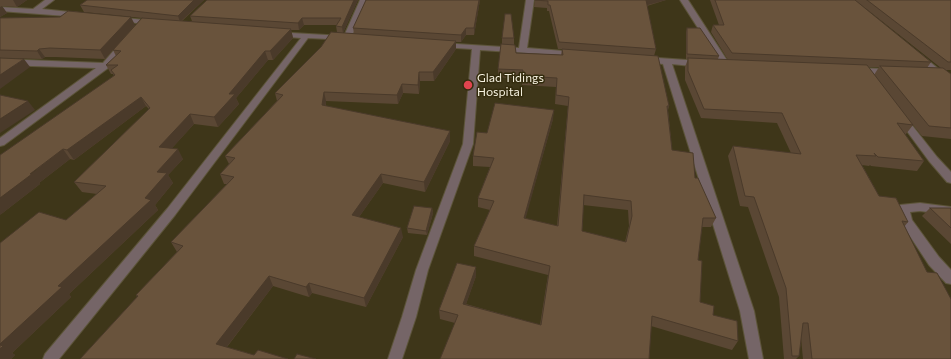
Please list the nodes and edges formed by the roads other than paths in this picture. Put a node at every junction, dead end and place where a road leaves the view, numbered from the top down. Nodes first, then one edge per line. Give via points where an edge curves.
1 (50, 0) edge
2 (364, 0) edge
3 (530, 0) edge
4 (684, 0) edge
5 (0, 10) edge
6 (34, 11) junction
7 (90, 16) edge
8 (106, 18) edge
9 (145, 22) junction
10 (160, 23) edge
11 (270, 33) edge
12 (306, 36) junction
13 (430, 44) edge
14 (476, 48) junction
15 (910, 50) edge
16 (523, 51) junction
17 (584, 55) edge
18 (637, 60) edge
19 (0, 62) edge
20 (667, 62) junction
21 (105, 66) junction
22 (849, 70) edge
23 (865, 71) junction
24 (902, 73) edge
25 (925, 74) edge
26 (951, 74) edge
27 (940, 75) junction
28 (951, 83) edge
29 (874, 84) edge
30 (894, 109) edge
31 (0, 143) edge
32 (951, 179) edge
33 (951, 211) edge
34 (951, 279) edge
35 (50, 359) edge
36 (395, 359) edge
37 (756, 359) edge

1 - 6 street
2 - 12 street via 351,38
3 - 16 street
4 - 20 street via 722,65
5 - 6 street
6 - 7 street
8 - 9 street
9 - 10 street
9 - 21 street
11 - 12 street
12 - 35 street via 171,212
13 - 14 street
14 - 16 street
14 - 36 street via 468,144 422,270
15 - 27 street
16 - 17 street
18 - 20 street
19 - 21 street
20 - 37 street via 747,311
21 - 31 street
22 - 23 street
23 - 24 street
23 - 29 street
25 - 27 street
26 - 27 street
27 - 28 street
30 - 32 street
33 - 34 street via 920,207 904,208 906,221 934,261

